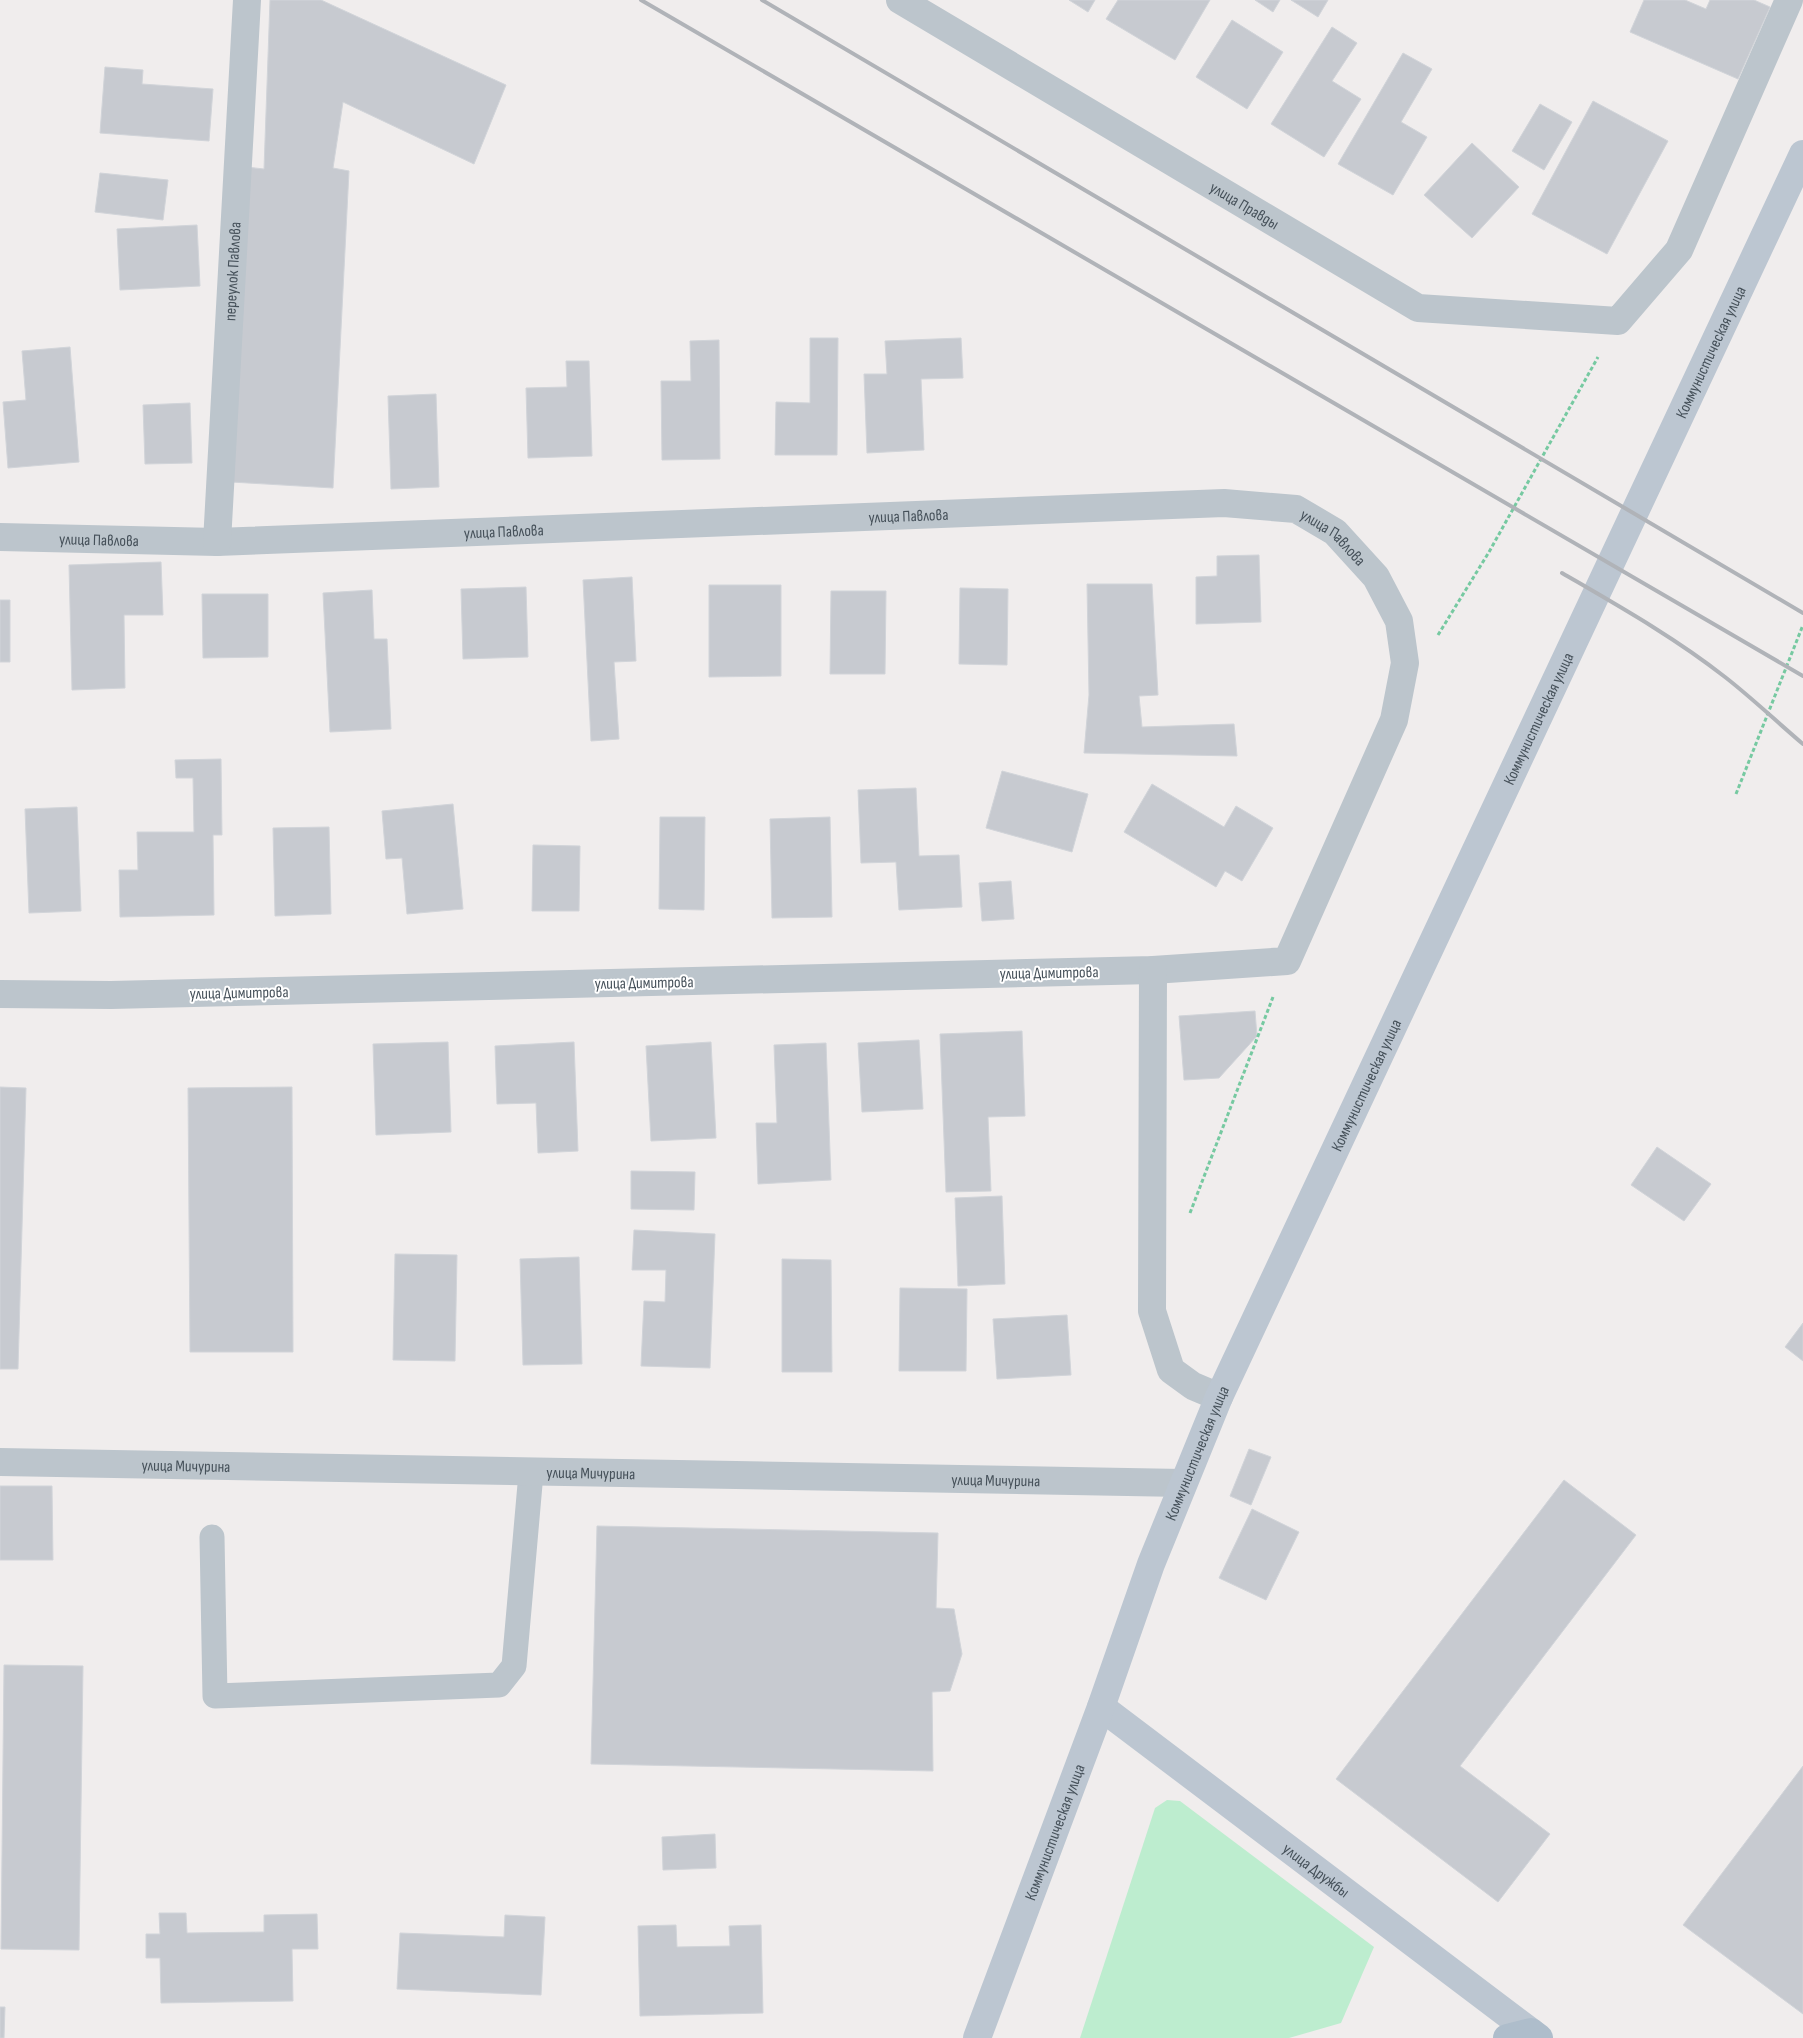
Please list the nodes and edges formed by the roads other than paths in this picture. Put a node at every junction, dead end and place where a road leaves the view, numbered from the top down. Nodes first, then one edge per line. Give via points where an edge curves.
1 (247, 0) edge
2 (900, 0) edge
3 (1789, 0) edge
4 (1803, 154) edge
5 (0, 537) edge
6 (217, 542) junction
7 (1287, 961) joint
8 (1153, 970) junction
9 (0, 994) edge
10 (1219, 1397) junction
11 (0, 1462) edge
12 (531, 1473) junction
13 (1183, 1483) junction
14 (212, 1537) dead end
15 (1101, 1707) junction
16 (1526, 2036) edge
17 (978, 2038) edge

1 - 6 street, переулок Павлова
2 - 3 street, улица Правды via 1418,308 1618,321 1679,250
4 - 10 main road, Коммунистическая улица
5 - 6 street, улица Павлова
6 - 7 street, улица Павлова via 1224,503 1296,510 1335,532 1376,577 1398,621 1405,664 1394,720
7 - 8 street, улица Димитрова
8 - 9 street, улица Димитрова via 111,995
8 - 10 street via 1152,1311 1171,1370 1193,1386
10 - 13 main road, Коммунистическая улица
11 - 12 street, улица Мичурина
12 - 13 street, улица Мичурина
12 - 14 lane via 514,1666 498,1684 215,1696
13 - 15 main road, Коммунистическая улица
15 - 16 main road, улица Дружбы
15 - 17 main road, Коммунистическая улица

